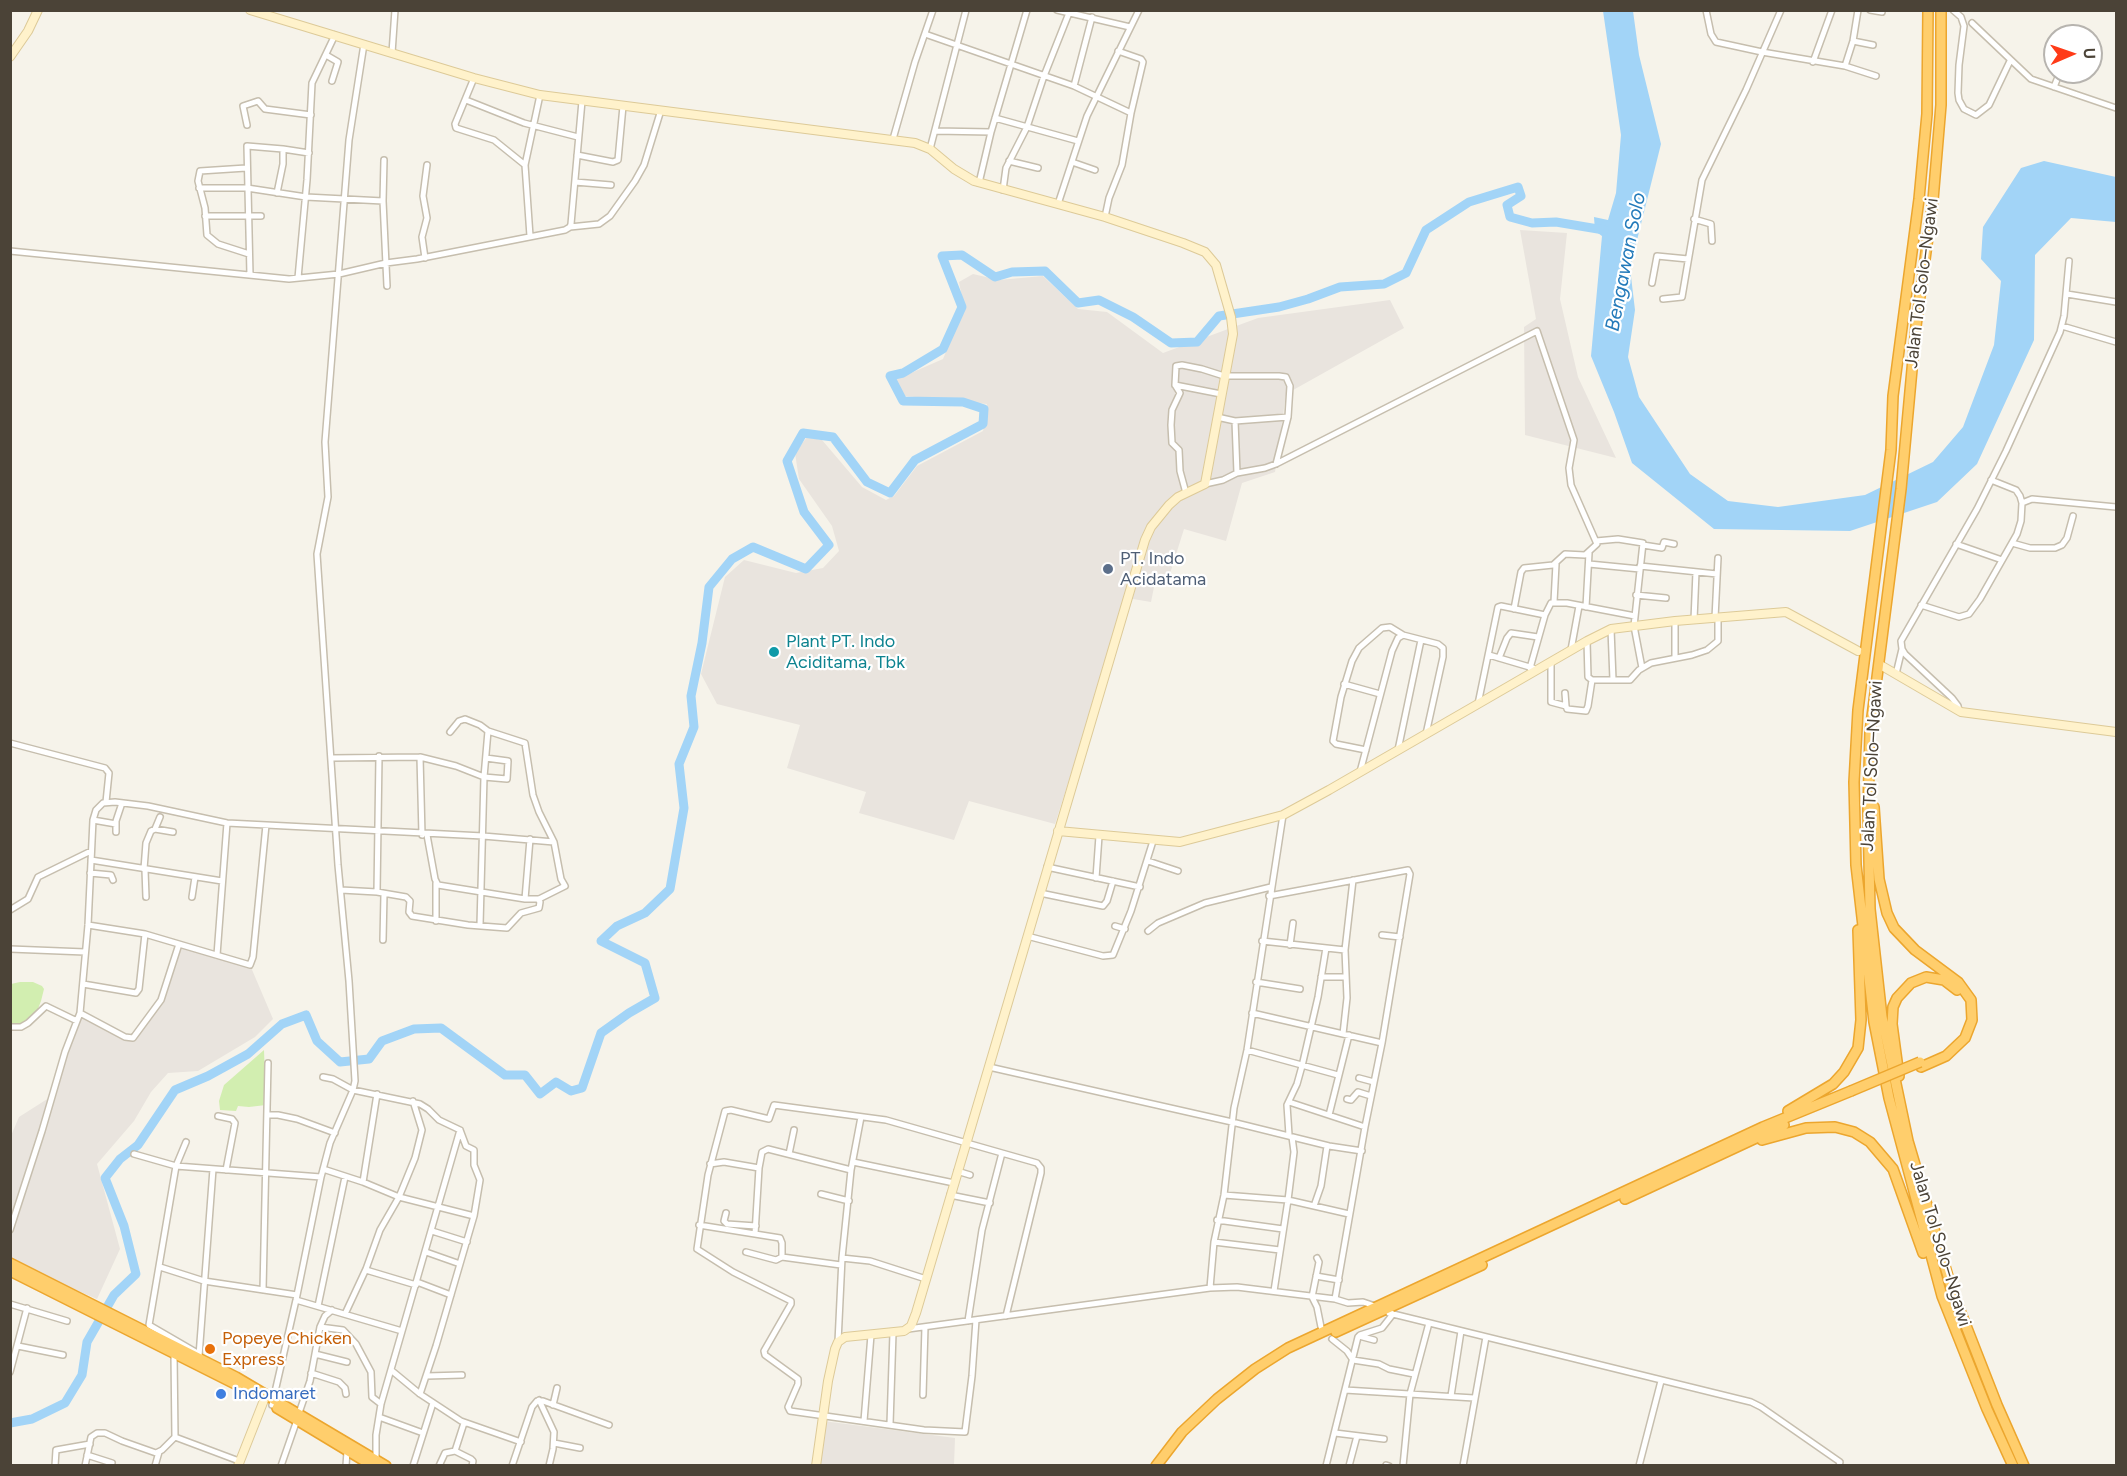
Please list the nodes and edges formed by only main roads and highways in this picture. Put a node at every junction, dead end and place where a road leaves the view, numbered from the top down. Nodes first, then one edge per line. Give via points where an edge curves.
1 (1928, 10) edge
2 (1941, 10) edge
3 (1869, 760) junction
4 (1859, 895) junction
5 (1921, 1064) junction
6 (1852, 1093) junction
7 (1763, 1127) junction
8 (1908, 1141) junction
9 (1734, 1148) junction
10 (10, 1263) edge
11 (10, 1271) edge
12 (1942, 1296) junction
13 (91, 1308) junction
14 (113, 1319) junction
15 (269, 1400) junction
16 (298, 1416) junction
17 (374, 1462) edge
18 (386, 1466) edge
19 (1156, 1466) edge
20 (1163, 1466) edge
21 (2013, 1466) edge
22 (2024, 1466) edge

1 - 4 highway, Jalan Tol Solo–Ngawi via 1927,114 1921,178 1854,759
2 - 3 highway, Jalan Tol Solo–Ngawi via 1941,105 1933,200
3 - 5 highway via 1879,879 1887,913 1904,940 1958,982 1971,1000 1972,1020 1965,1038 1946,1056
3 - 8 highway, Jalan Tol Solo–Ngawi via 1870,909 1882,1017
4 - 7 highway via 1861,1020 1853,1058 1833,1084
4 - 12 highway, Jalan Tol Solo–Ngawi via 1874,1022 1888,1098
5 - 6 highway, bridge
5 - 8 highway via 1948,1047 1966,1021 1961,994 1939,978 1926,977 1911,983 1893,1007
6 - 7 highway
6 - 9 highway
7 - 19 highway via 1288,1348 1216,1399 1182,1432
8 - 22 highway, Jalan Tol Solo–Ngawi via 1952,1290
9 - 12 highway via 1818,1126 1844,1128 1870,1142 1893,1169 1932,1279
9 - 20 highway via 1287,1356 1239,1388 1204,1418
10 - 13 highway
11 - 13 highway
12 - 21 highway, Jalan Tol Solo–Ngawi
13 - 14 highway
14 - 15 highway
14 - 15 highway via 199,1356
15 - 16 highway
16 - 17 highway
16 - 17 highway via 348,1451
17 - 18 highway

